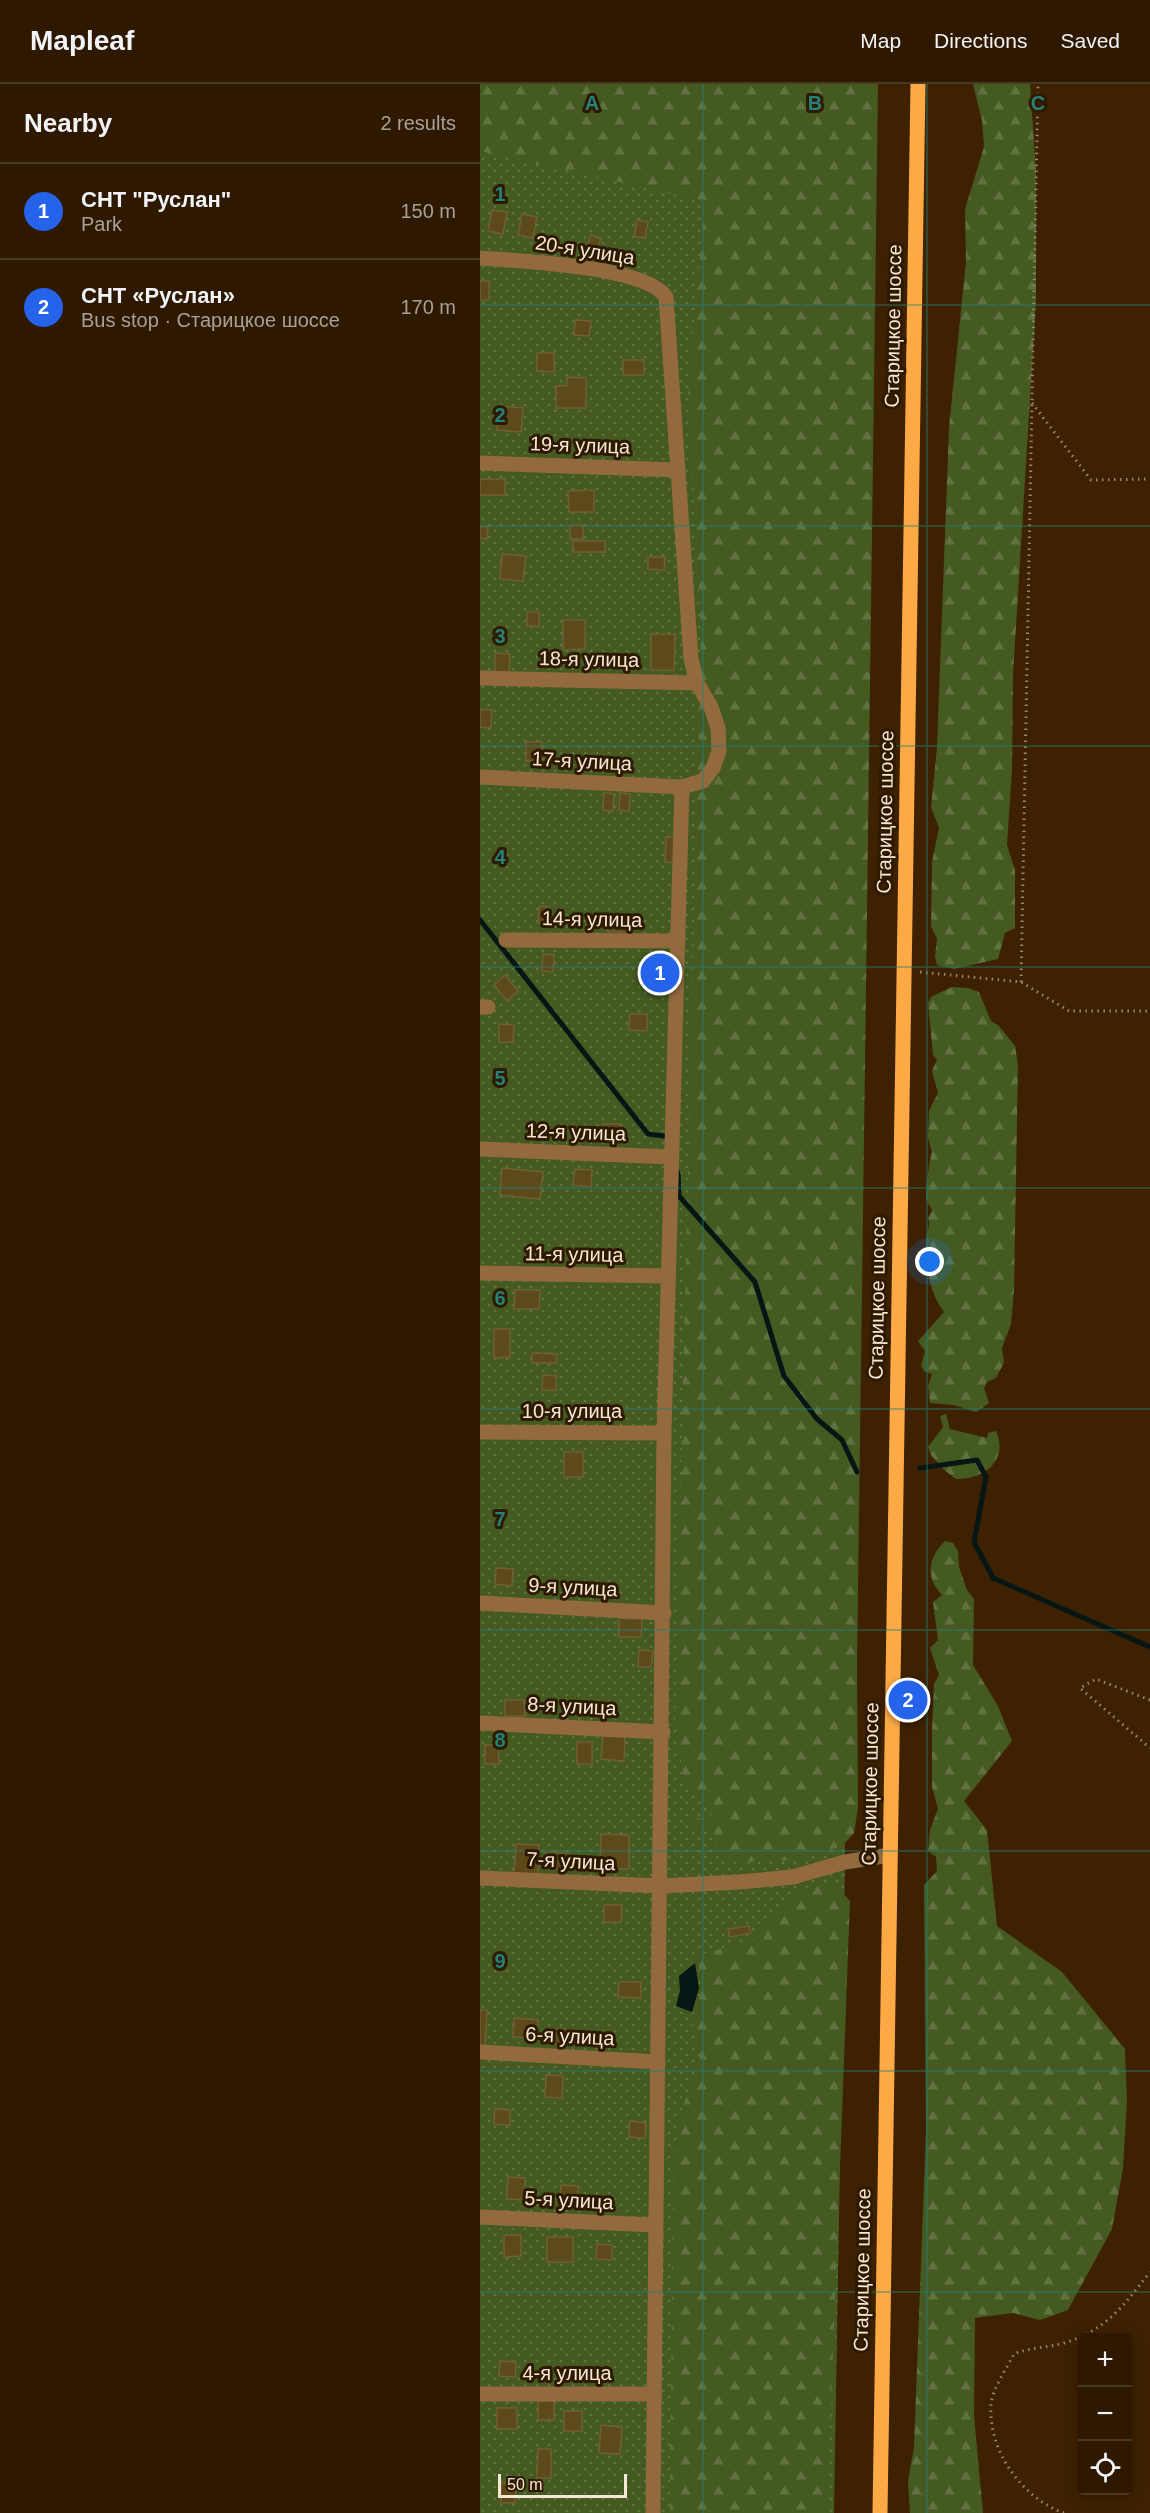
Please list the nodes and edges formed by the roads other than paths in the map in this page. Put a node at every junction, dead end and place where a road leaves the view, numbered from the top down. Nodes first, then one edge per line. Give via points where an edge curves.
1 (918, 84) edge
2 (480, 258) edge
3 (480, 463) edge
4 (678, 470) junction
5 (480, 678) edge
6 (697, 683) junction
7 (480, 777) edge
8 (682, 787) junction
9 (506, 940) dead end
10 (678, 941) junction
11 (480, 1149) edge
12 (671, 1157) junction
13 (480, 1273) edge
14 (667, 1276) junction
15 (480, 1432) edge
16 (664, 1433) junction
17 (480, 1603) edge
18 (664, 1613) junction
19 (480, 1723) edge
20 (663, 1732) junction
21 (890, 1855) junction
22 (480, 1878) edge
23 (661, 1886) junction
24 (480, 2052) edge
25 (658, 2062) junction
26 (480, 2217) edge
27 (655, 2225) junction
28 (480, 2394) edge
29 (654, 2394) junction
30 (653, 2513) edge
31 (880, 2513) edge

1 - 21 main road, Старицкое шоссе
2 - 4 street, 20-я улица via 605,271 644,280 661,289 668,306
3 - 4 street, 19-я улица
4 - 6 street via 691,659
5 - 6 street, 18-я улица
6 - 8 street via 718,728 719,751 703,781
7 - 8 street, 17-я улица
8 - 10 street
9 - 10 street, 14-я улица
10 - 12 street
11 - 12 street, 12-я улица
12 - 14 street
13 - 14 street, 11-я улица
14 - 16 street
15 - 16 street, 10-я улица
16 - 18 street
17 - 18 street, 9-я улица
18 - 20 street
19 - 20 street, 8-я улица
20 - 23 street
21 - 23 street, 7-я улица via 845,1862 793,1877
21 - 31 main road, Старицкое шоссе
22 - 23 street, 7-я улица
23 - 25 street
24 - 25 street, 6-я улица
25 - 27 street
26 - 27 street, 5-я улица
27 - 29 street
28 - 29 street, 4-я улица
29 - 30 street

